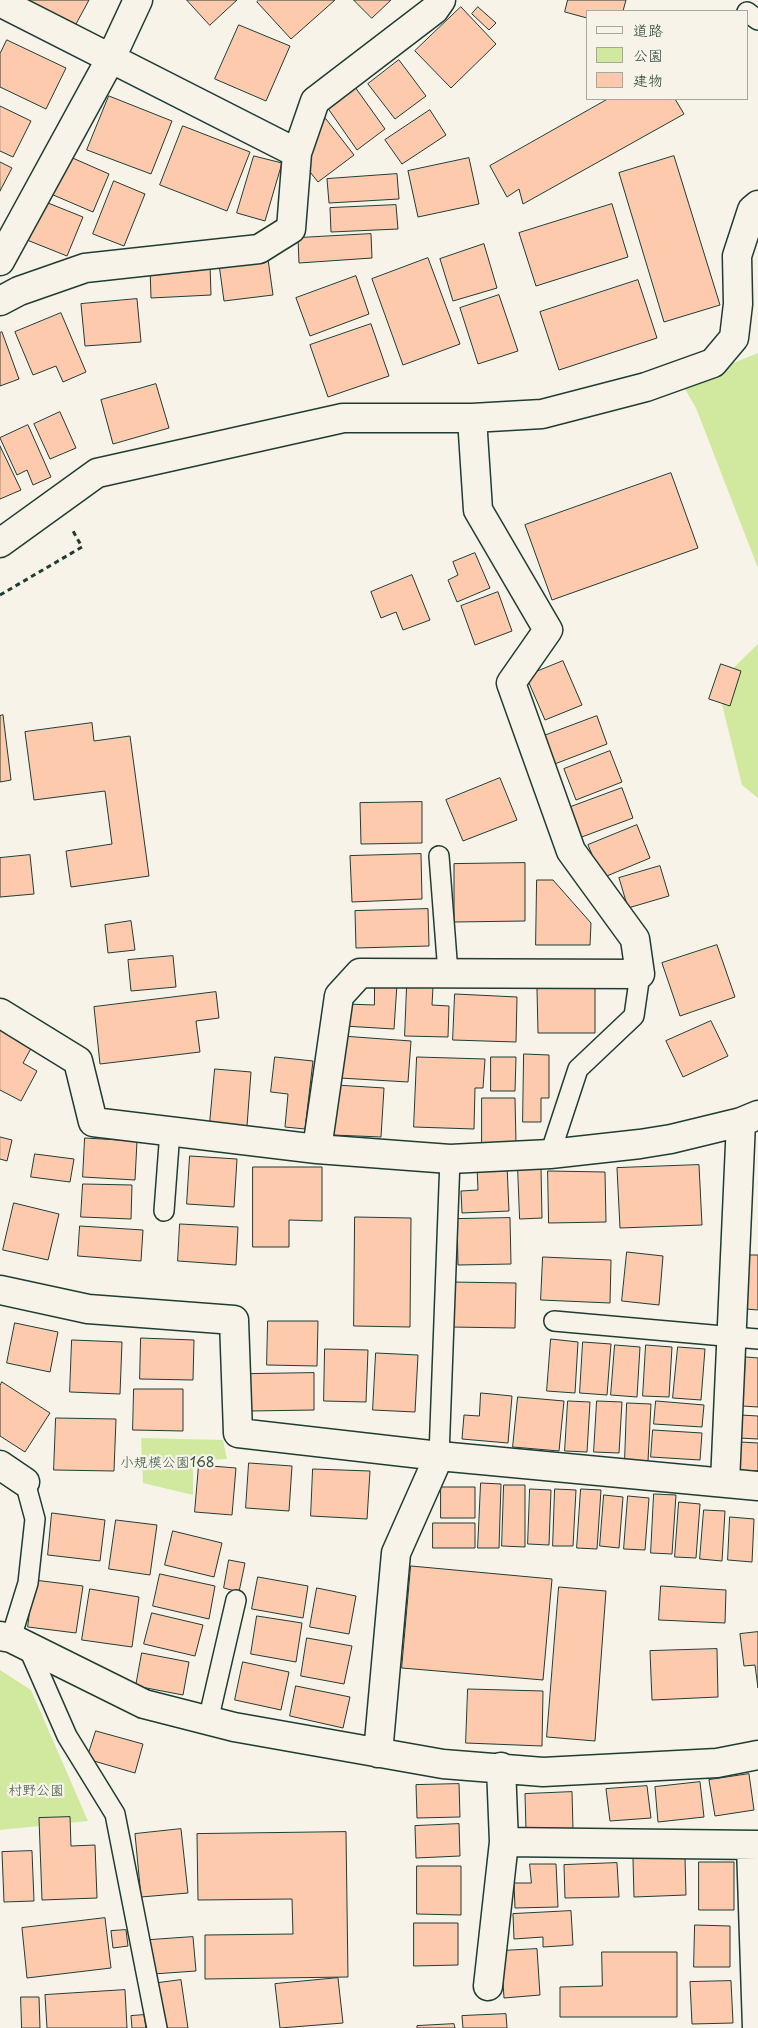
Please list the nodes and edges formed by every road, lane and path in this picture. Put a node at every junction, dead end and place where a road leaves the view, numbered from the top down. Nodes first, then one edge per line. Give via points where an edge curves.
1 (138, 0) edge
2 (441, 0) edge
3 (0, 2) edge
4 (111, 58) junction
5 (297, 153) junction
6 (758, 205) edge
7 (0, 261) edge
8 (0, 301) edge
9 (472, 418) junction
10 (58, 502) junction
11 (0, 543) edge
12 (0, 595) edge
13 (439, 856) dead end
14 (448, 973) junction
15 (640, 974) junction
16 (0, 1013) edge
17 (750, 1118) edge
18 (170, 1132) junction
19 (318, 1149) junction
20 (550, 1154) junction
21 (450, 1159) junction
22 (164, 1211) dead end
23 (0, 1290) edge
24 (554, 1321) dead end
25 (731, 1336) junction
26 (758, 1339) edge
27 (439, 1456) junction
28 (0, 1465) edge
29 (25, 1482) joint
30 (725, 1482) junction
31 (758, 1486) edge
32 (236, 1600) dead end
33 (13, 1640) edge
34 (208, 1720) junction
35 (378, 1752) junction
36 (758, 1755) edge
37 (501, 1768) junction
38 (504, 1842) junction
39 (755, 1845) edge
40 (488, 1986) dead end
41 (157, 2028) edge
42 (757, 2028) edge

1 - 4 street
2 - 5 street via 434,10 315,100
3 - 4 street
4 - 5 street
4 - 7 street
5 - 8 street via 291,229 259,249 85,268
6 - 9 street via 752,210 737,256 738,304 734,338 713,363 646,387 542,414
9 - 10 street via 343,418 97,473
9 - 15 street via 478,510 548,630 511,683 571,851 635,939
10 - 11 street
10 - 12 path via 82,547
13 - 14 lane
14 - 15 street
14 - 19 street via 360,973 339,996
15 - 20 lane via 634,1016 578,1069
16 - 18 street via 78,1061 93,1122
17 - 20 street via 670,1140
17 - 25 street
18 - 19 street
18 - 22 lane
19 - 21 street
20 - 21 street
21 - 27 lane
23 - 27 street via 88,1309 234,1320 238,1433
24 - 25 lane
25 - 26 lane
25 - 30 street
27 - 30 street
27 - 35 street via 396,1553
28 - 29 street
29 - 33 lane via 35,1519 28,1583
30 - 31 street
32 - 34 lane
33 - 34 street via 144,1704
33 - 41 lane via 115,1814
34 - 35 street
35 - 37 street via 443,1764
36 - 37 street via 717,1763 542,1772
37 - 38 street
38 - 39 street
38 - 40 street
39 - 42 street

